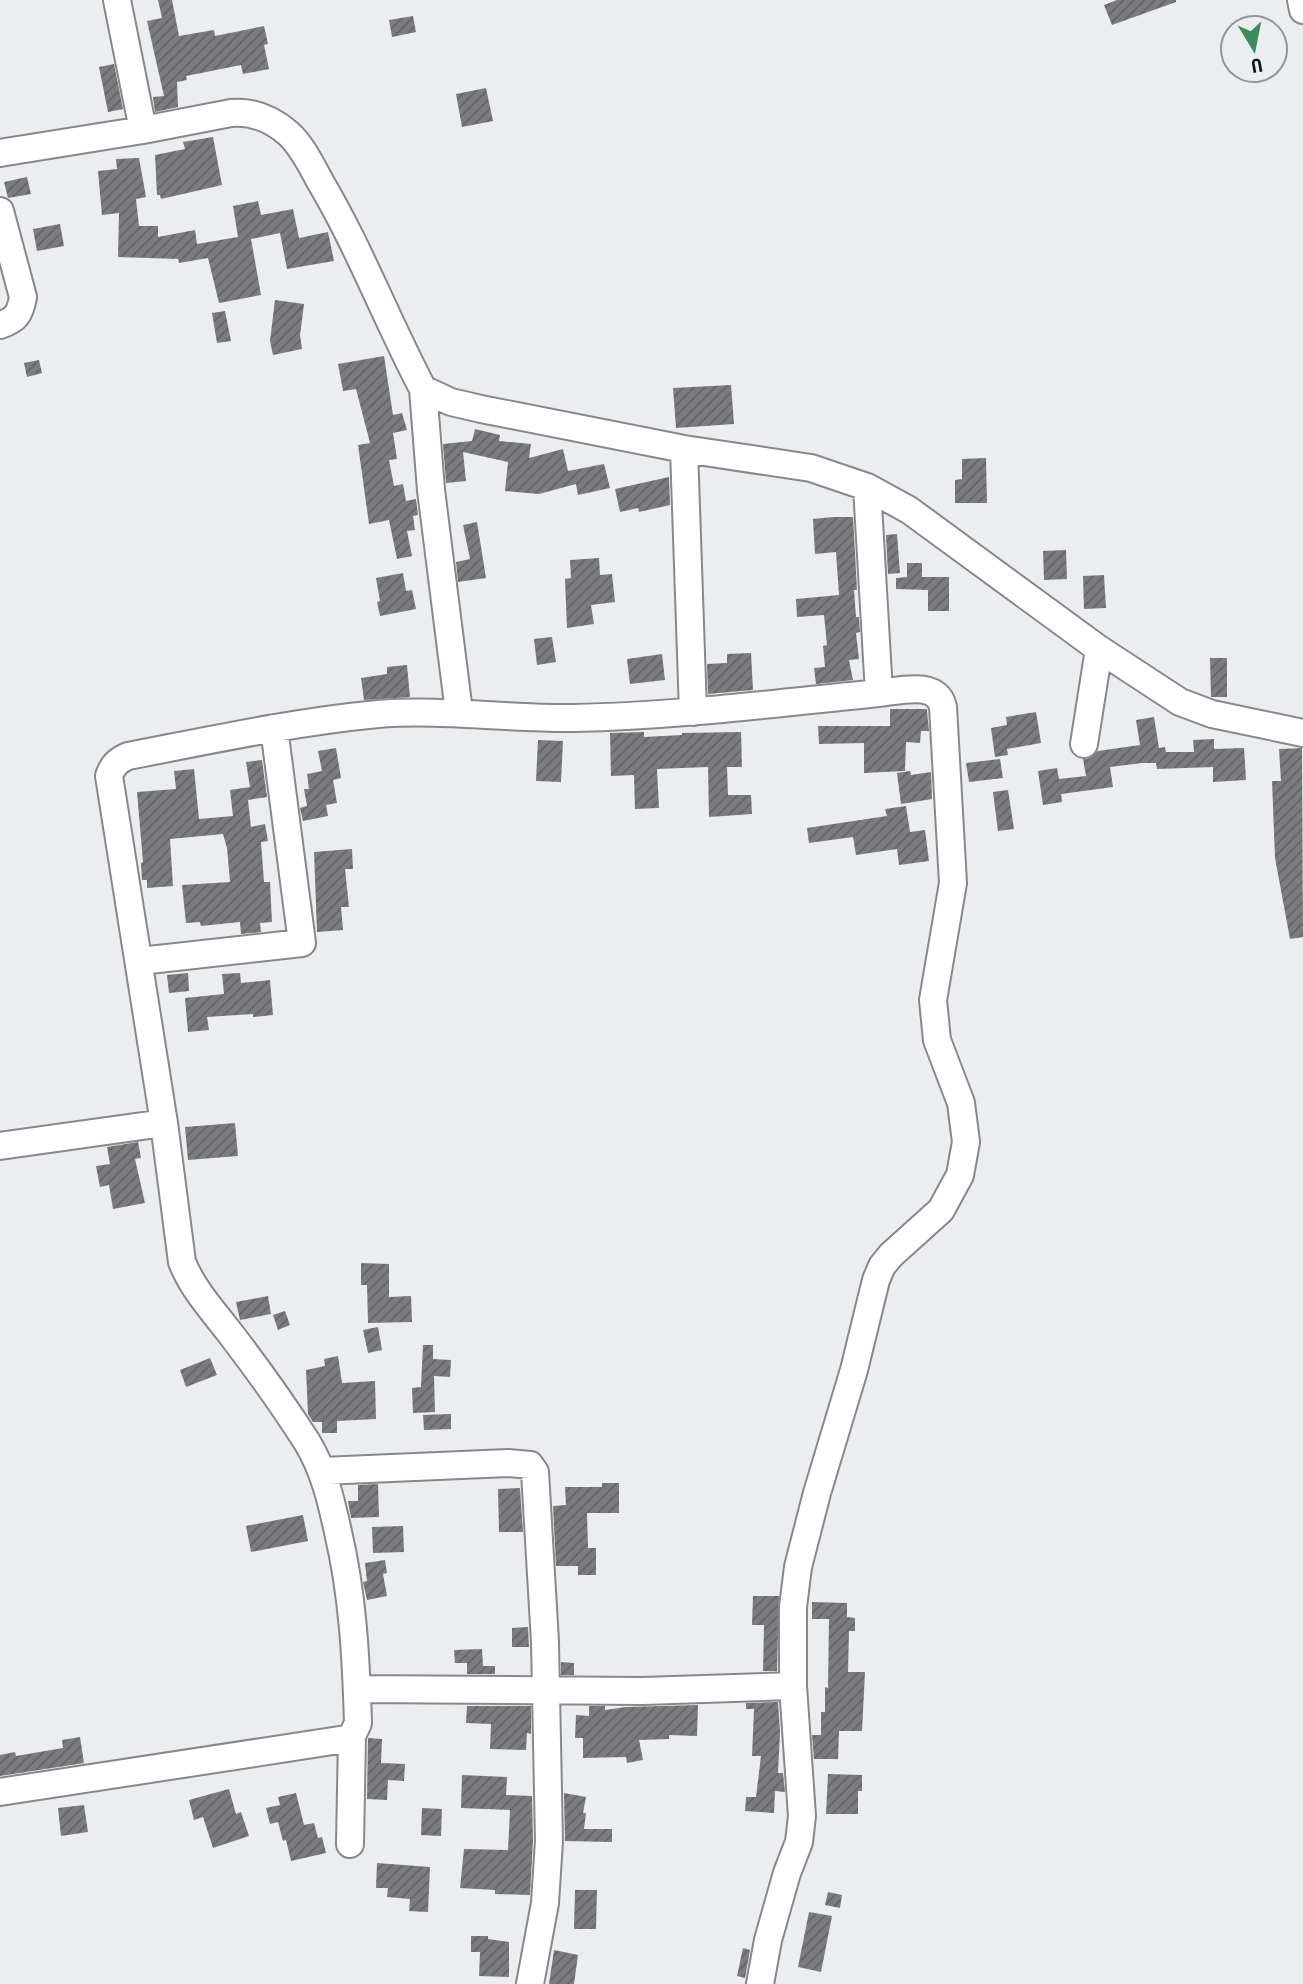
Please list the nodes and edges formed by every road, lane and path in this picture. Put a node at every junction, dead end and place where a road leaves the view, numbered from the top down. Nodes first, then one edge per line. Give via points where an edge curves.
1 (117, 0) edge
2 (1301, 0) edge
3 (1303, 10) edge
4 (143, 130) junction
5 (0, 153) edge
6 (0, 211) edge
7 (0, 325) edge
8 (423, 389) junction
9 (684, 449) junction
10 (867, 487) junction
11 (1099, 649) junction
12 (879, 693) junction
13 (459, 712) junction
14 (693, 712) junction
15 (274, 728) junction
16 (1303, 733) edge
17 (1084, 744) dead end
18 (140, 961) junction
19 (164, 1123) junction
20 (0, 1146) edge
21 (322, 1471) junction
22 (793, 1686) junction
23 (357, 1689) junction
24 (546, 1690) junction
25 (352, 1736) junction
26 (0, 1792) edge
27 (350, 1844) dead end
28 (530, 1984) edge
29 (760, 1984) edge

1 - 4 street
2 - 3 street
4 - 5 street
4 - 8 street via 244,111 260,115 290,135 335,207
6 - 7 street via 23,297 15,320
8 - 9 street via 481,409
8 - 13 street
9 - 10 street via 811,468
9 - 14 street
10 - 11 street via 909,510
10 - 12 street
11 - 16 street via 1181,702
11 - 17 street
12 - 14 street
12 - 22 street via 934,692 943,707 953,883 933,1000 937,1040 961,1103 966,1142 960,1175 941,1210 891,1255 872,1292 798,1567
13 - 14 street via 539,718
13 - 15 street via 378,715
15 - 18 street via 128,756 113,766 109,776
15 - 18 street via 302,943
18 - 19 street
19 - 20 street
19 - 21 street via 182,1262 189,1279 248,1357
21 - 23 street via 348,1574
21 - 24 street via 530,1465 537,1479
22 - 24 street via 643,1692
22 - 29 street via 803,1816
23 - 24 street
23 - 25 street via 358,1723
24 - 28 street via 549,1841 545,1903
25 - 26 street
25 - 27 street

